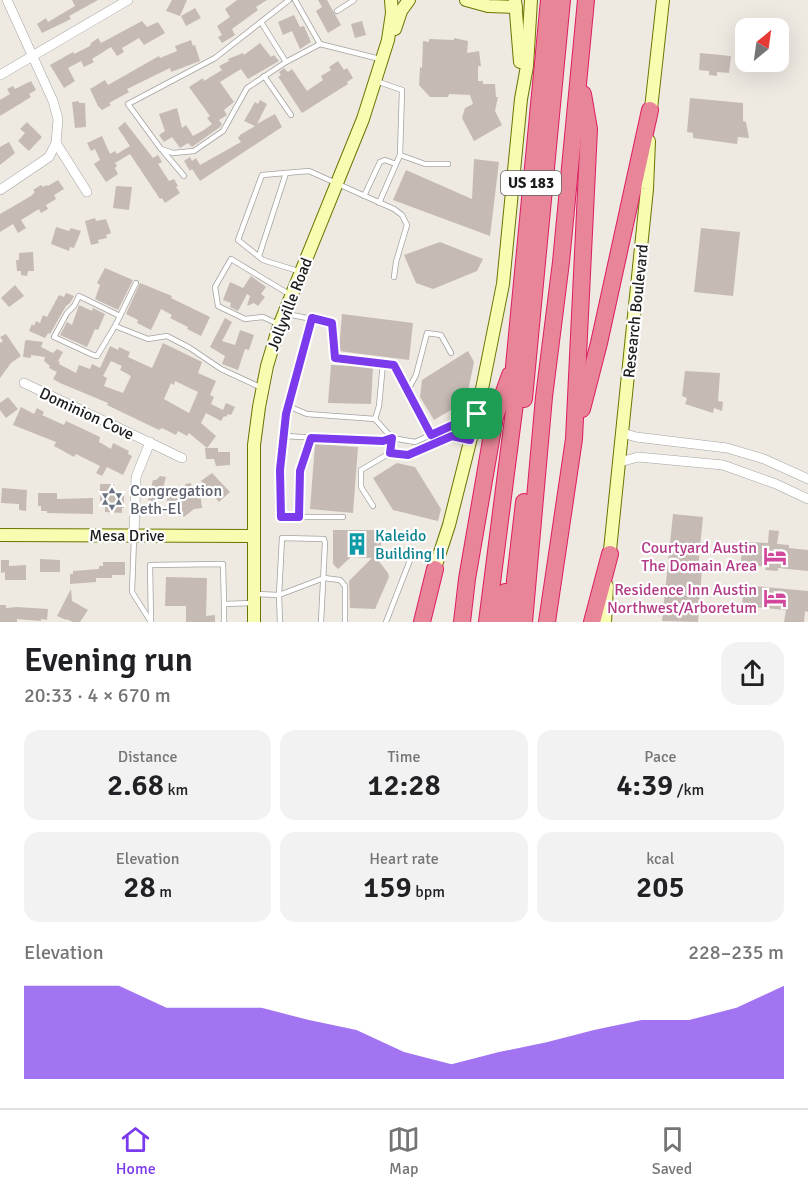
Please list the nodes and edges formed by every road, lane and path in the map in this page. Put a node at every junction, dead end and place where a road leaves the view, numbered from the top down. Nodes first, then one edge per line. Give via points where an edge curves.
1 (8, 0) edge
2 (128, 0) edge
3 (289, 0) edge
4 (295, 0) edge
5 (354, 0) edge
6 (391, 0) edge
7 (409, 0) edge
8 (466, 0) edge
9 (531, 0) edge
10 (549, 0) edge
11 (562, 0) edge
12 (575, 0) edge
13 (586, 0) edge
14 (663, 0) edge
15 (516, 3) edge
16 (337, 11) dead end
17 (261, 22) junction
18 (388, 40) junction
19 (320, 44) junction
20 (33, 55) junction
21 (383, 60) junction
22 (286, 62) junction
23 (0, 75) edge
24 (579, 75) junction
25 (264, 76) junction
26 (376, 81) junction
27 (521, 99) junction
28 (650, 110) junction
29 (291, 115) dead end
30 (56, 143) junction
31 (161, 149) junction
32 (400, 155) junction
33 (396, 164) junction
34 (448, 164) dead end
35 (286, 173) junction
36 (184, 176) dead end
37 (336, 185) junction
38 (0, 190) edge
39 (87, 192) dead end
40 (364, 196) junction
41 (379, 203) junction
42 (259, 256) junction
43 (301, 272) junction
44 (394, 277) dead end
45 (136, 283) dead end
46 (291, 296) junction
47 (120, 316) junction
48 (312, 318) junction
49 (282, 319) junction
50 (115, 326) junction
51 (452, 353) dead end
52 (383, 363) junction
53 (514, 366) junction
54 (24, 383) dead end
55 (262, 388) junction
56 (408, 390) junction
57 (288, 406) junction
58 (477, 414) junction
59 (375, 419) junction
60 (623, 433) junction
61 (431, 435) junction
62 (283, 436) junction
63 (311, 438) junction
64 (392, 438) junction
65 (574, 439) junction
66 (470, 440) junction
67 (150, 442) junction
68 (390, 453) junction
69 (182, 458) dead end
70 (620, 462) junction
71 (785, 468) junction
72 (808, 479) edge
73 (777, 484) junction
74 (808, 499) edge
75 (373, 506) dead end
76 (299, 517) junction
77 (343, 517) dead end
78 (0, 535) edge
79 (134, 535) junction
80 (253, 536) junction
81 (610, 554) junction
82 (437, 563) junction
83 (324, 578) junction
84 (511, 579) junction
85 (279, 595) junction
86 (254, 598) junction
87 (224, 604) junction
88 (151, 622) edge
89 (224, 622) edge
90 (254, 622) edge
91 (280, 622) edge
92 (321, 622) edge
93 (345, 622) edge
94 (386, 622) edge
95 (413, 622) edge
96 (422, 622) edge
97 (462, 622) edge
98 (487, 622) edge
99 (502, 622) edge
100 (515, 622) edge
101 (524, 622) edge
102 (547, 622) edge
103 (592, 622) edge
104 (604, 622) edge

1 - 20 street
2 - 20 street
3 - 17 lane
4 - 19 lane
5 - 16 lane
6 - 18 main road, Jollyville Road
7 - 18 main road
8 - 15 main road via 488,6
9 - 27 main road
10 - 53 highway, US 183
11 - 84 highway
12 - 84 highway via 552,248
13 - 24 highway, US 183
14 - 28 main road, Research Boulevard
15 - 27 main road
17 - 22 lane
17 - 31 lane via 215,58 128,104
18 - 21 main road, Jollyville Road
19 - 21 lane
19 - 22 lane
20 - 23 street
20 - 30 street via 58,119
21 - 26 main road, Jollyville Road
22 - 25 lane
24 - 65 highway via 589,129
24 - 101 highway, US 183
25 - 29 lane
25 - 31 lane via 247,88 224,131 194,151 173,153
26 - 32 lane via 402,90
26 - 37 main road, Jollyville Road
27 - 58 main road via 503,284
28 - 60 main road, Research Boulevard via 647,189
28 - 65 highway
30 - 38 street via 41,164
30 - 39 street
31 - 36 lane
32 - 33 lane
32 - 34 lane via 425,164
33 - 40 lane via 380,162
33 - 41 lane
35 - 37 lane via 309,171
35 - 42 lane
35 - 42 lane via 262,175 238,240
37 - 40 lane
37 - 43 main road, Jollyville Road
40 - 41 lane
41 - 44 lane via 402,215 407,225
42 - 43 lane
43 - 46 main road, Jollyville Road
45 - 47 lane
46 - 49 main road, Jollyville Road
46 - 49 lane via 231,259 215,287 218,306 245,319
47 - 50 lane
47 - 50 lane via 79,296 54,337 97,356
48 - 49 lane
48 - 52 lane via 332,323 335,358
48 - 57 lane
49 - 55 main road, Jollyville Road
50 - 55 lane via 148,339 167,336 221,369
51 - 56 lane via 441,335 427,333
52 - 56 lane via 394,365
52 - 59 lane
53 - 97 highway via 495,417
53 - 98 highway, US 183 via 515,403
54 - 67 street, Dominion Cove
55 - 80 main road, Jollyville Road via 254,445
56 - 61 lane
57 - 59 lane via 307,414
57 - 62 lane
58 - 61 lane
58 - 66 main road
59 - 64 lane
60 - 70 main road, Research Boulevard
60 - 71 street via 727,448
61 - 64 lane via 415,442
62 - 63 lane
62 - 76 lane via 281,517
63 - 64 lane
63 - 76 lane via 300,471
64 - 68 lane
65 - 102 highway
66 - 68 lane via 452,436 408,455
66 - 82 main road
67 - 69 street, Dominion Cove
67 - 79 street, Dominion Cove via 136,477
68 - 75 lane via 361,470 361,487
70 - 73 street via 638,457 723,465
70 - 81 main road, Research Boulevard
71 - 72 street
71 - 73 street
73 - 74 street
76 - 77 lane
78 - 79 main road, Mesa Drive
79 - 80 main road, Mesa Drive
79 - 88 lane via 132,592
80 - 86 main road, Jollyville Road
81 - 103 highway
81 - 104 main road, Research Boulevard
82 - 94 lane via 412,555
82 - 95 main road
82 - 96 highway
83 - 85 lane
83 - 85 lane via 324,539 282,538
83 - 92 lane
83 - 93 lane via 340,580 345,586
84 - 99 highway
84 - 100 highway
85 - 86 lane
85 - 91 lane
86 - 87 lane
86 - 90 main road, Jollyville Road
87 - 88 lane via 223,564 150,565
87 - 89 lane

